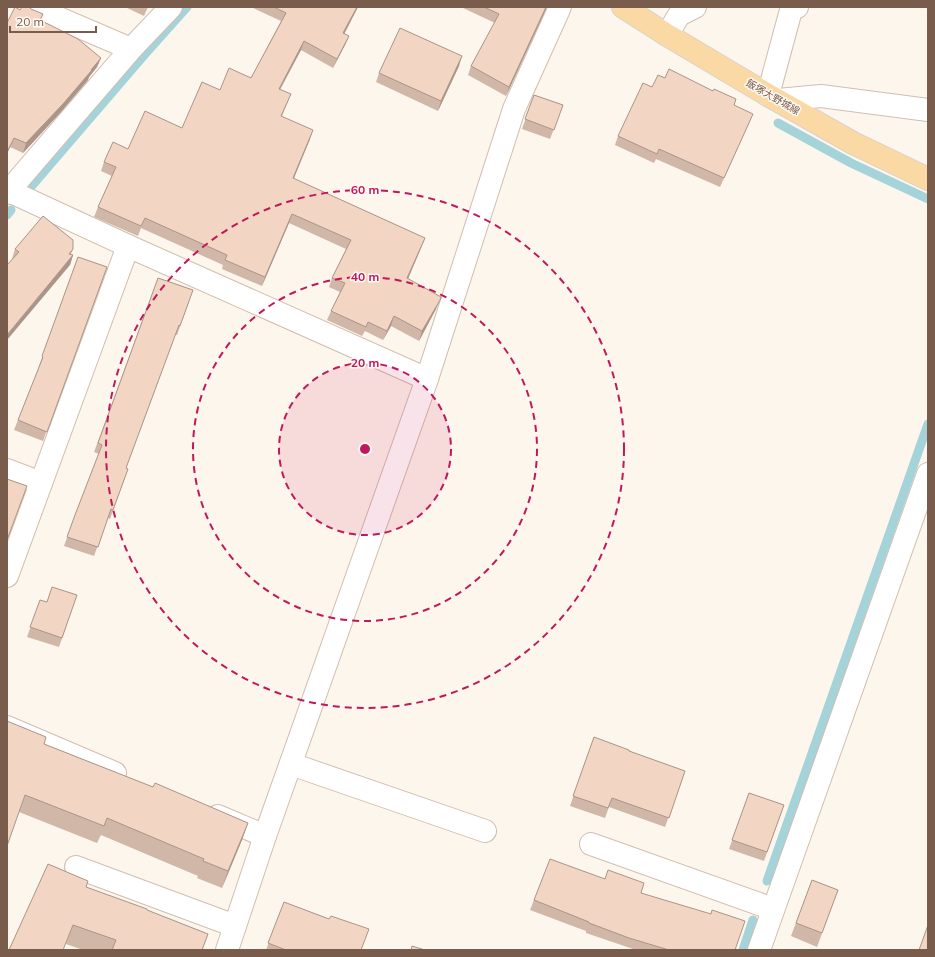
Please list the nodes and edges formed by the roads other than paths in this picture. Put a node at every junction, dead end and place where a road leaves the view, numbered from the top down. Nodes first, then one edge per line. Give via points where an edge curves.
1 (33, 7) edge
2 (171, 7) edge
3 (560, 7) edge
4 (623, 7) edge
5 (695, 7) edge
6 (789, 8) edge
7 (666, 35) junction
8 (131, 49) junction
9 (773, 97) junction
10 (928, 110) edge
11 (928, 179) edge
12 (8, 192) edge
13 (128, 246) junction
14 (427, 379) junction
15 (7, 470) edge
16 (928, 474) edge
17 (41, 483) dead end
18 (7, 576) edge
19 (7, 727) edge
20 (291, 764) junction
21 (136, 782) edge
22 (201, 809) edge
23 (485, 831) dead end
24 (265, 836) junction
25 (591, 844) dead end
26 (76, 867) dead end
27 (773, 909) junction
28 (235, 926) junction
29 (227, 950) edge
30 (758, 950) edge

1 - 8 street
2 - 8 street
3 - 14 street via 514,109
4 - 7 main road, 飯塚大野城線
5 - 7 street via 679,15
6 - 9 street
7 - 9 main road, 飯塚大野城線
8 - 12 street
9 - 10 street via 821,96
9 - 11 main road, 飯塚大野城線 via 853,142
12 - 13 street
13 - 14 street
13 - 18 street
14 - 20 street
15 - 17 street
16 - 27 street
19 - 21 street
20 - 23 street
20 - 24 street
22 - 24 street
24 - 28 street
25 - 27 street
26 - 28 street
27 - 30 street
28 - 29 street

